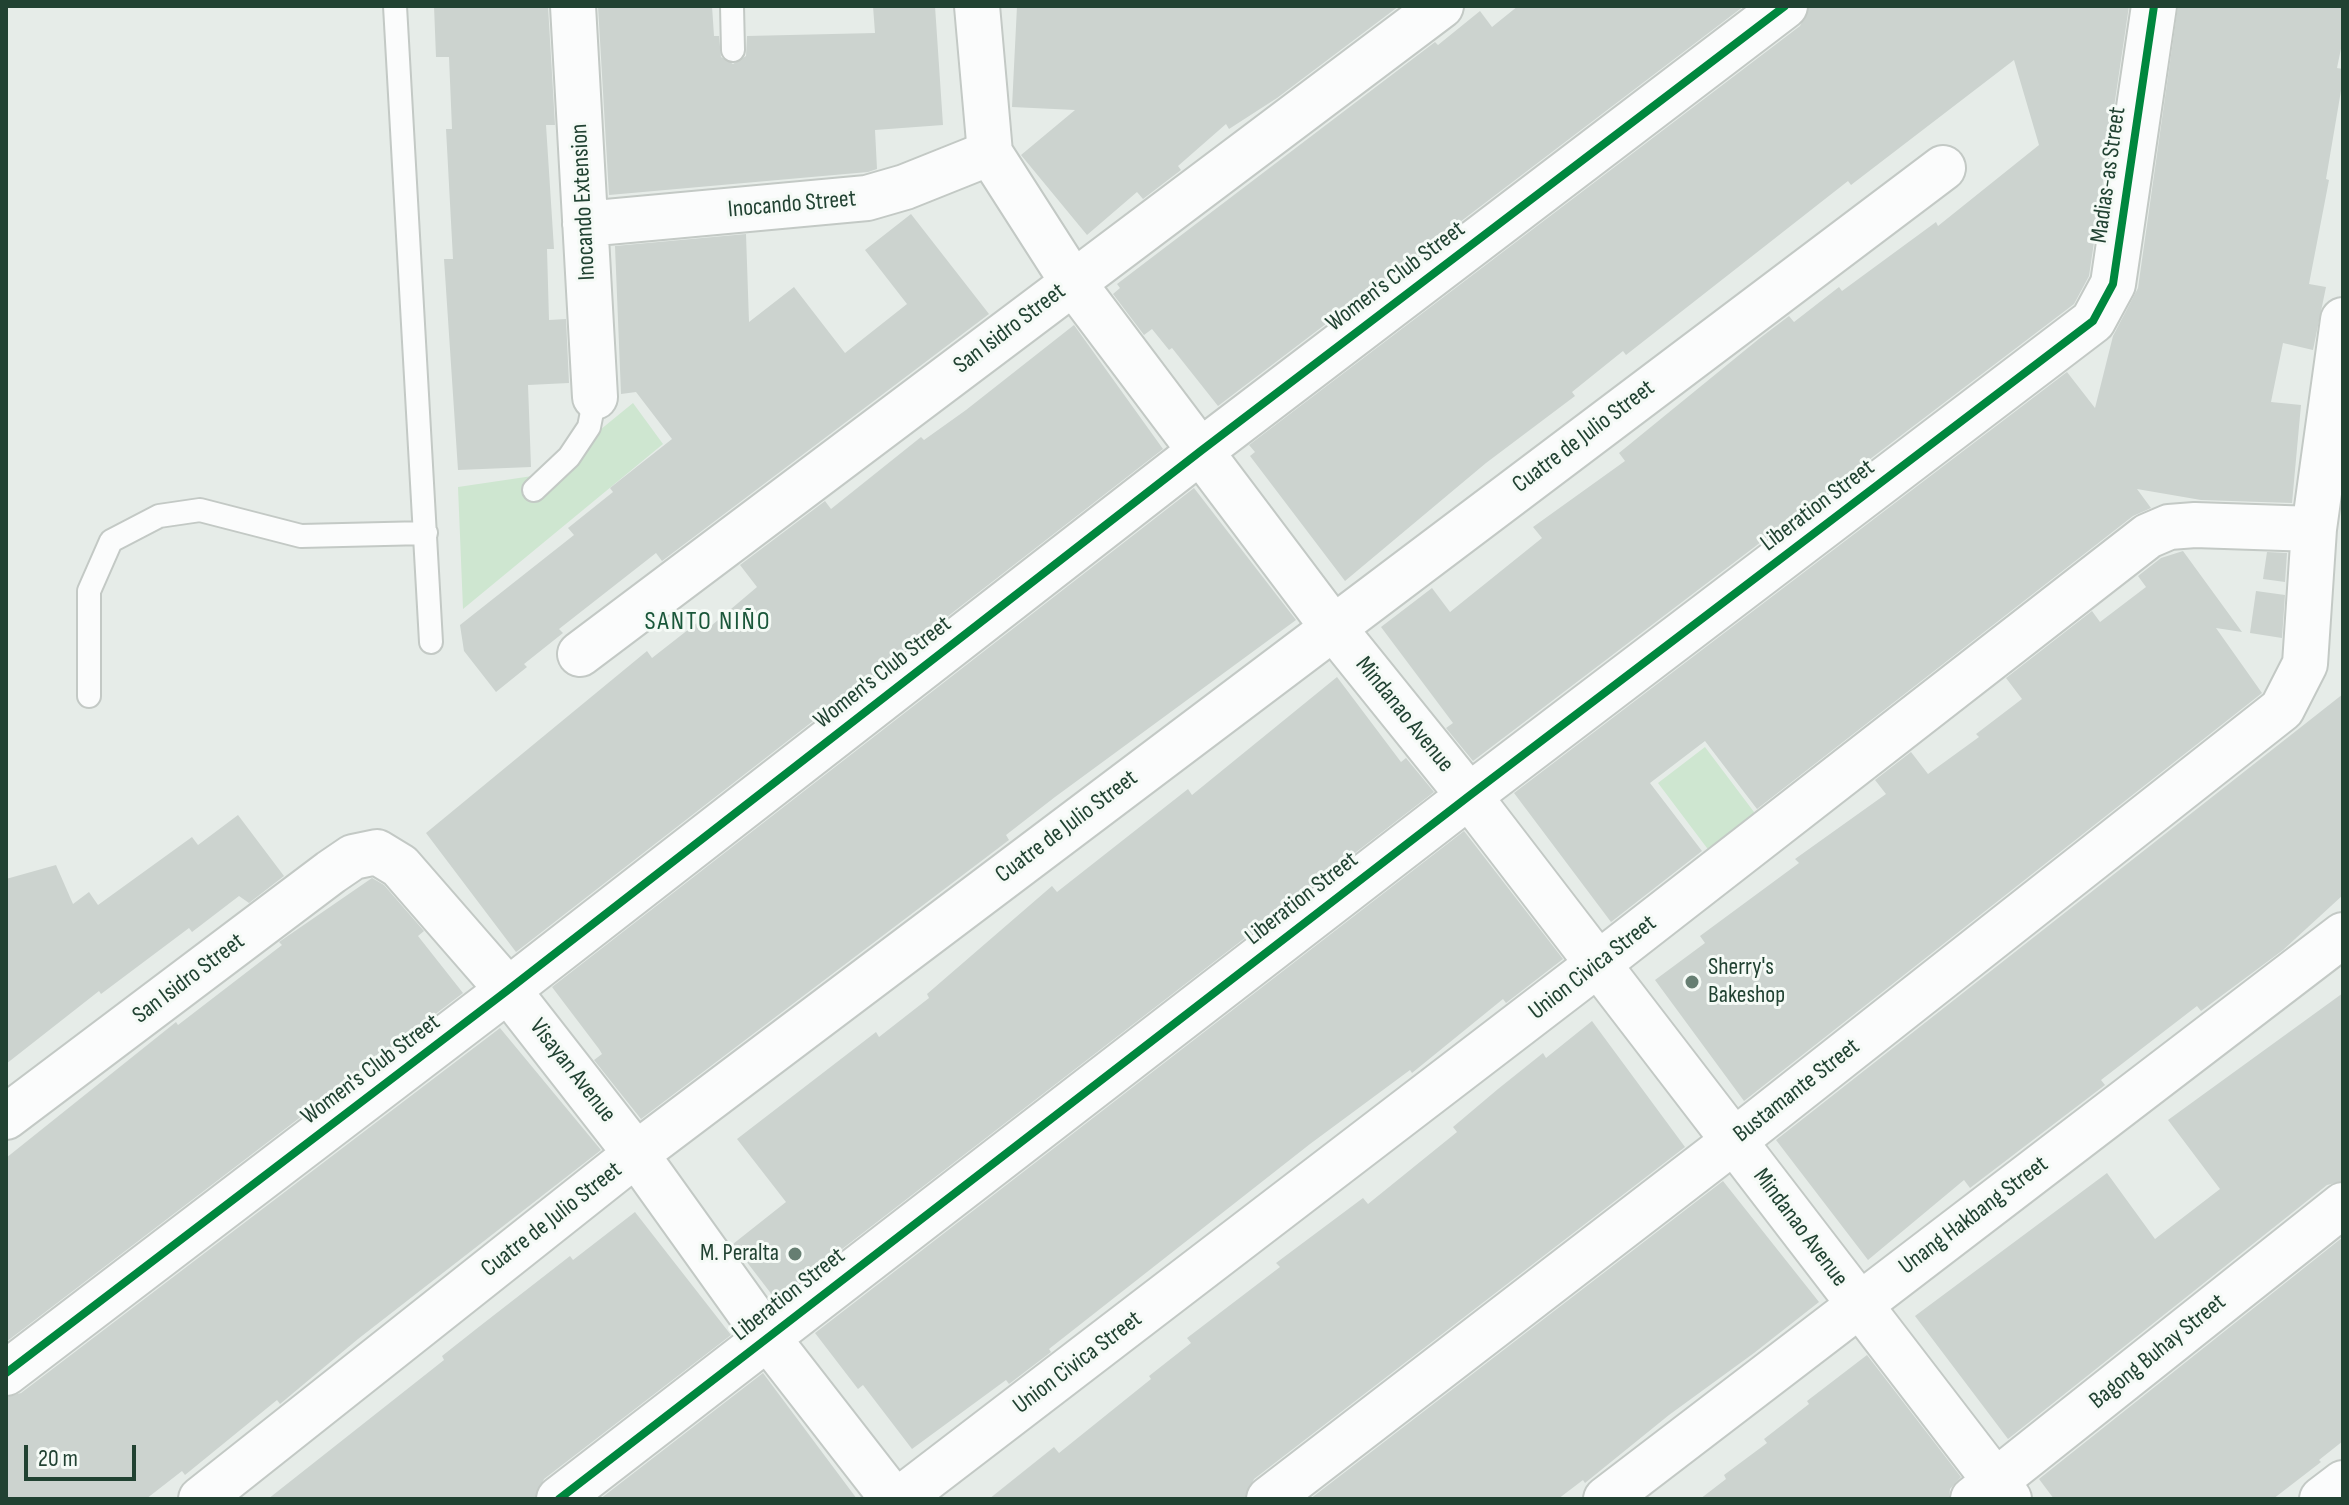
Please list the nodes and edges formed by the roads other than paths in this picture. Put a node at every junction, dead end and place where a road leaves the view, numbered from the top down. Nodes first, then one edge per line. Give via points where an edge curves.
1 (395, 6) edge
2 (573, 6) edge
3 (732, 6) edge
4 (977, 6) edge
5 (1441, 6) edge
6 (1785, 6) edge
7 (2154, 6) edge
8 (733, 50) dead end
9 (990, 153) junction
10 (1943, 168) dead end
11 (585, 224) junction
12 (1072, 281) junction
13 (2343, 320) edge
14 (2074, 337) joint
15 (595, 397) joint
16 (1202, 450) junction
17 (534, 490) dead end
18 (2314, 529) junction
19 (426, 533) junction
20 (1332, 626) junction
21 (431, 642) dead end
22 (580, 654) dead end
23 (89, 696) dead end
24 (1469, 796) junction
25 (377, 852) joint
26 (2343, 935) edge
27 (1598, 964) junction
28 (508, 990) junction
29 (6, 1117) edge
30 (1734, 1141) junction
31 (636, 1154) junction
32 (2343, 1205) edge
33 (1859, 1303) junction
34 (767, 1337) junction
35 (6, 1373) edge
36 (2343, 1483) edge
37 (1993, 1493) edge
38 (201, 1499) edge
39 (559, 1499) edge
40 (893, 1499) edge
41 (900, 1499) edge
42 (1269, 1499) edge
43 (1606, 1499) edge
44 (2322, 1499) edge

1 - 19 lane
2 - 11 street, Inocando Extension
3 - 8 lane
4 - 9 street, Mindanao Avenue
5 - 12 street, San Isidro Street
6 - 16 street, Women's Club Street
7 - 14 street, Madias-as Street via 2113,284 2101,312
9 - 11 street, Inocando Street via 867,198
9 - 12 street, Mindanao Avenue
10 - 20 street, Cuatre de Julio Street
11 - 15 street, Inocando Extension
12 - 16 street, Mindanao Avenue
12 - 22 street, San Isidro Street
13 - 18 street
14 - 24 street, Liberation Street
15 - 17 lane via 589,427 569,457
16 - 20 street, Mindanao Avenue
16 - 28 street, Women's Club Street
18 - 27 street, Union Civica Street via 2195,525 2148,536
18 - 30 street, Bustamante Street via 2305,664 2282,709
19 - 21 lane
19 - 23 lane via 301,536 200,510 159,516 111,541 89,591
20 - 24 street, Mindanao Avenue
20 - 31 street, Cuatre de Julio Street
24 - 27 street, Mindanao Avenue
24 - 34 street, Liberation Street
25 - 28 street, Visayan Avenue via 400,866
25 - 29 street, San Isidro Street via 353,857 331,872
26 - 33 street, Unang Hakbang Street
27 - 30 street, Mindanao Avenue
27 - 41 street, Union Civica Street
28 - 31 street, Visayan Avenue
28 - 35 street, Women's Club Street
30 - 33 street, Mindanao Avenue
30 - 42 street, Bustamante Street
31 - 34 street, Visayan Avenue
31 - 38 street, Cuatre de Julio Street
32 - 37 street, Bagong Buhay Street
33 - 37 street, Mindanao Avenue
33 - 43 street, Unang Hakbang Street
34 - 39 street, Liberation Street
34 - 40 street, Visayan Avenue
36 - 44 street

